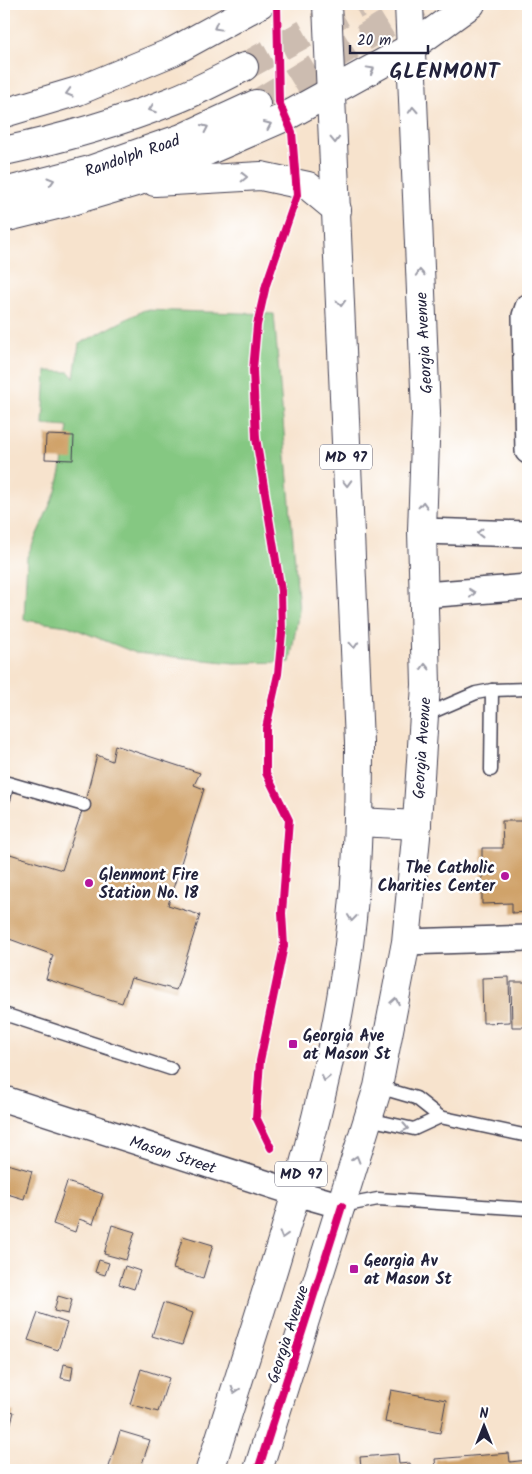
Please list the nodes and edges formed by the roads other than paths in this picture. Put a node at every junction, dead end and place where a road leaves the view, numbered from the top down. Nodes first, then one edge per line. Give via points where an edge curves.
1 (260, 4) edge
2 (327, 4) edge
3 (409, 4) edge
4 (471, 4) edge
5 (410, 48) junction
6 (244, 67) tunnel mouth
7 (332, 92) junction
8 (256, 104) tunnel mouth
9 (4, 113) edge
10 (4, 151) edge
11 (126, 184) junction
12 (4, 192) edge
13 (337, 210) junction
14 (4, 218) edge
15 (528, 307) edge
16 (528, 451) edge
17 (422, 532) junction
18 (528, 534) edge
19 (528, 587) edge
20 (424, 595) junction
21 (528, 689) edge
22 (492, 690) junction
23 (423, 716) junction
24 (491, 770) dead end
25 (4, 798) edge
26 (84, 805) dead end
27 (358, 822) junction
28 (417, 825) junction
29 (528, 938) edge
30 (406, 942) junction
31 (4, 1014) edge
32 (171, 1069) dead end
33 (378, 1086) junction
34 (4, 1099) edge
35 (440, 1116) junction
36 (368, 1119) junction
37 (528, 1136) edge
38 (296, 1193) junction
39 (342, 1206) junction
40 (528, 1209) edge
41 (210, 1470) edge
42 (258, 1470) edge

1 -> 9 main road via 172,52 78,91
2 - 7 main road, Georgia Avenue / MD 97
3 - 5 main road, Georgia Avenue / MD 97
4 - 5 main road
7 -> 5 main road
17 -> 5 main road, Georgia Avenue / MD 97 via 426,412
6 -> 10 main road via 174,101 128,118
11 -> 7 main road via 278,120
7 -> 13 main road, Georgia Avenue / MD 97
12 -> 8 main road, Randolph Road via 81,172 182,138
11 -> 13 main road via 261,176 308,186
11 - 14 main road
13 -> 27 main road, Georgia Avenue / MD 97 via 359,742
15 - 16 street via 525,316
18 -> 17 street
17 - 20 main road, Georgia Avenue / MD 97
20 -> 19 street
23 -> 20 main road, Georgia Avenue / MD 97 via 426,685
21 - 22 lane
22 - 23 lane via 476,693
22 - 24 lane
23 - 28 main road, Georgia Avenue / MD 97
25 - 26 lane via 8,783
27 - 28 main road
27 -> 38 main road, Georgia Avenue / MD 97 via 352,919 341,998
28 - 30 main road, Georgia Avenue / MD 97
29 - 30 street
33 -> 30 main road, Georgia Avenue / MD 97
31 - 32 lane
33 - 35 lane via 416,1098
33 - 36 main road, Georgia Avenue / MD 97
34 - 38 street, Mason Street
36 -> 35 lane via 414,1129
35 - 37 lane
39 -> 36 main road, Georgia Avenue / MD 97
38 - 39 street, Mason Street
38 -> 41 main road, Georgia Avenue / MD 97
39 - 40 lane via 378,1199
39 - 42 main road, Georgia Avenue / MD 97

